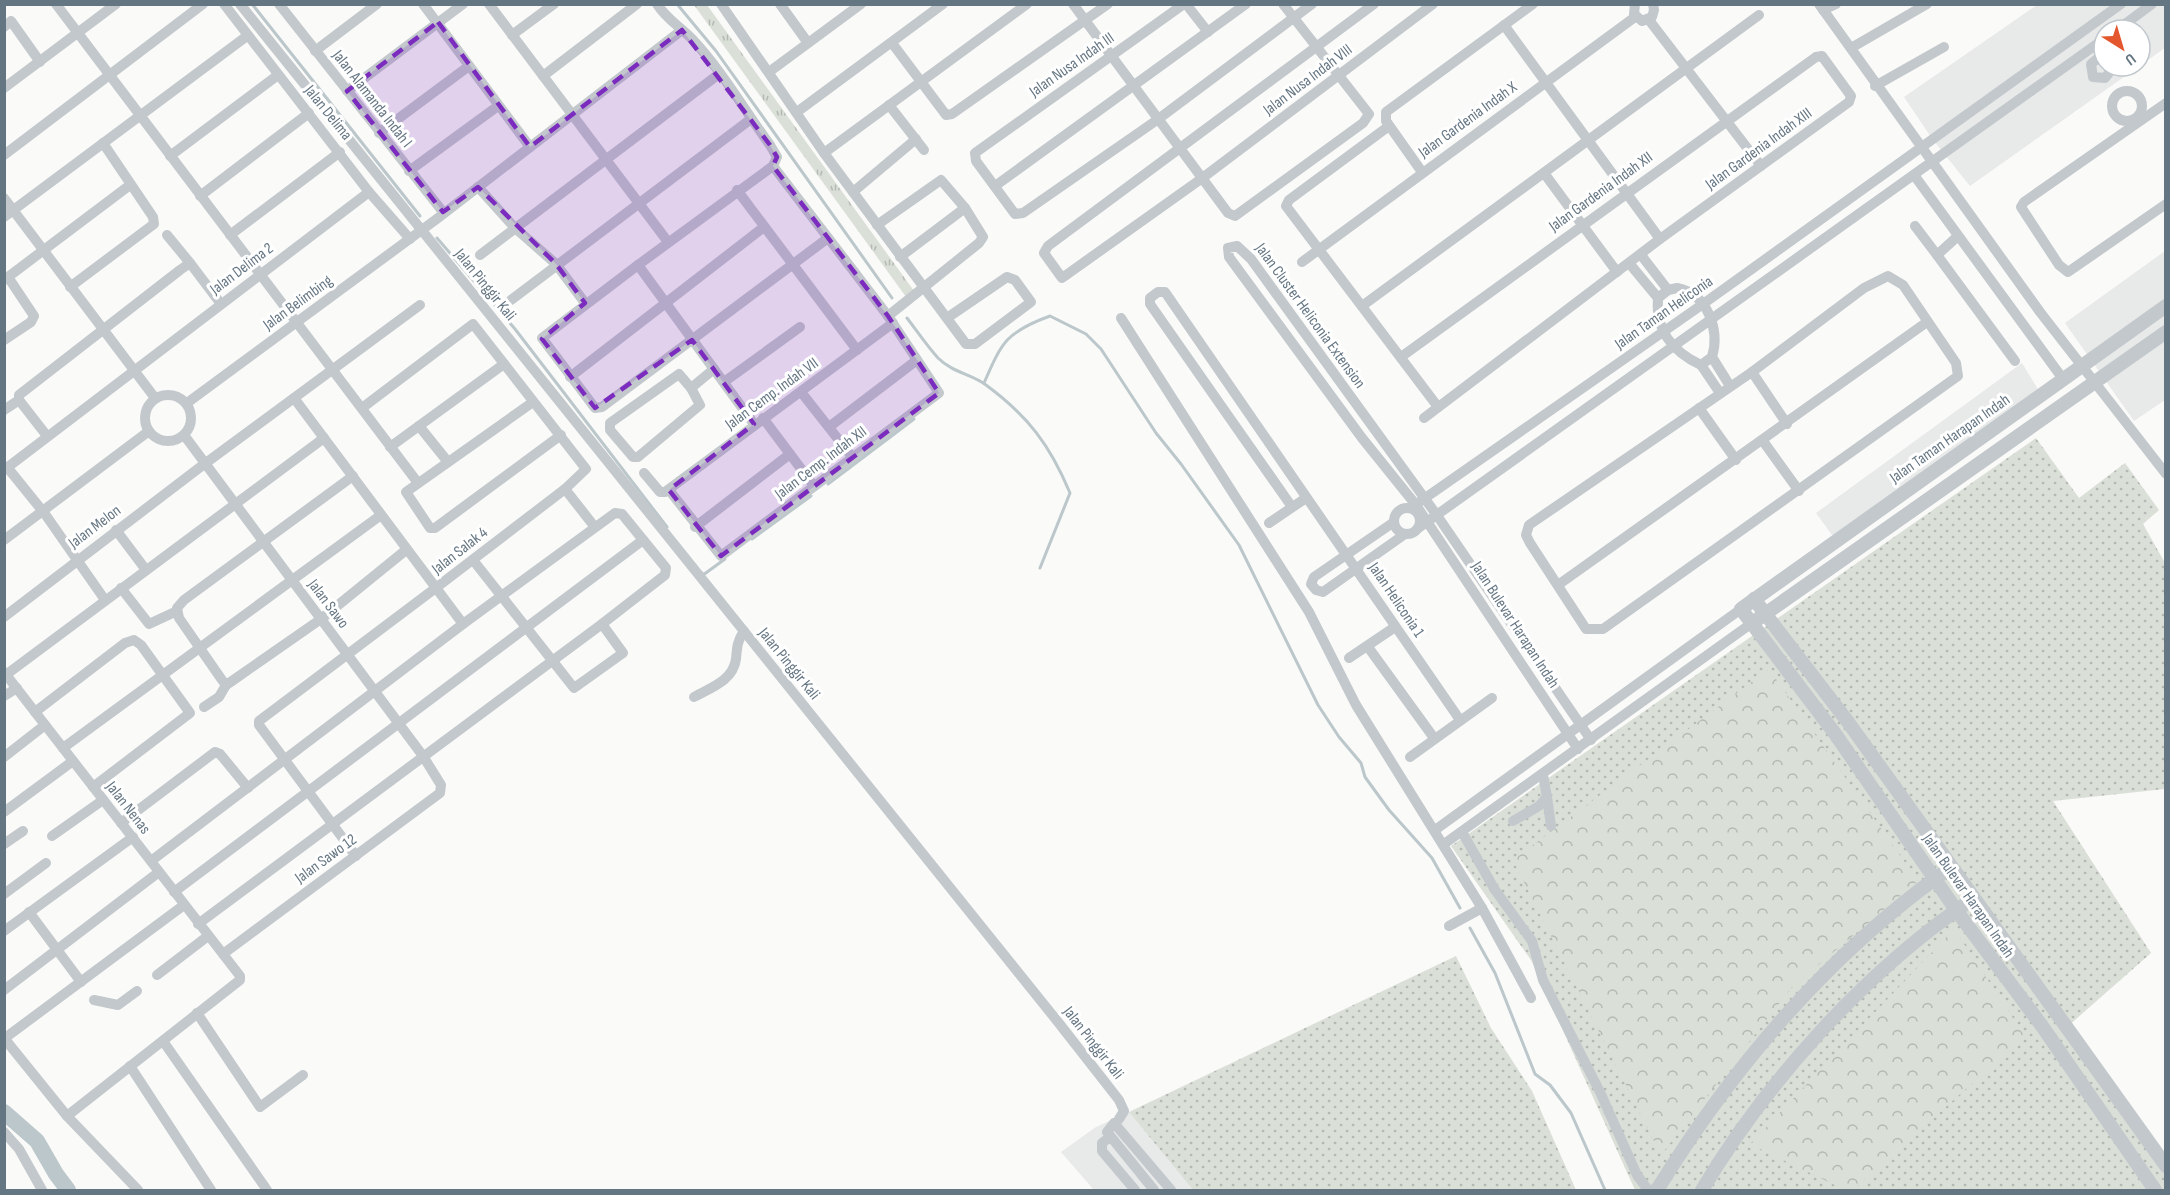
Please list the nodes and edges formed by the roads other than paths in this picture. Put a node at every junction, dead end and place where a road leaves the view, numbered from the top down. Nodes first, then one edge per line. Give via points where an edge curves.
1 (56, 4) edge
2 (116, 4) edge
3 (203, 4) edge
4 (224, 4) edge
5 (240, 4) edge
6 (377, 4) edge
7 (423, 4) edge
8 (463, 4) edge
9 (489, 4) edge
10 (554, 4) edge
11 (637, 4) edge
12 (657, 4) edge
13 (721, 4) edge
14 (780, 4) edge
15 (861, 4) edge
16 (943, 4) edge
17 (1027, 4) edge
18 (1073, 4) edge
19 (1108, 4) edge
20 (1185, 4) edge
21 (1246, 4) edge
22 (1283, 4) edge
23 (1312, 4) edge
24 (1374, 4) edge
25 (1433, 4) edge
26 (1533, 4) edge
27 (1635, 4) edge
28 (1653, 4) edge
29 (1836, 4) edge
30 (1927, 4) edge
31 (2121, 4) edge
32 (2152, 4) edge
33 (285, 7) edge
34 (1821, 7) edge
35 (1759, 15) dead end
36 (1635, 17) junction
37 (1293, 18) junction
38 (2133, 18) edge
39 (1649, 20) junction
40 (438, 22) junction
41 (1085, 22) junction
42 (1504, 25) junction
43 (4, 27) edge
44 (682, 30) junction
45 (1208, 32) junction
46 (78, 34) junction
47 (512, 35) junction
48 (247, 36) junction
49 (808, 43) junction
50 (892, 43) junction
51 (1944, 47) dead end
52 (1315, 48) junction
53 (1851, 48) junction
54 (2092, 48) edge
55 (315, 51) junction
56 (2087, 52) junction
57 (1821, 55) joint
58 (2092, 56) edge
59 (1111, 57) junction
60 (40, 62) junction
61 (469, 66) junction
62 (1686, 68) junction
63 (769, 72) junction
64 (719, 74) junction
65 (278, 75) junction
66 (110, 76) junction
67 (543, 76) junction
68 (1338, 76) junction
69 (2107, 78) edge
70 (920, 81) junction
71 (1546, 83) junction
72 (1132, 86) junction
73 (1875, 86) junction
74 (4, 88) edge
75 (346, 91) junction
76 (2119, 93) junction
77 (2166, 103) edge
78 (889, 105) junction
79 (498, 106) junction
80 (797, 112) junction
81 (309, 114) junction
82 (141, 115) junction
83 (572, 115) junction
84 (751, 118) junction
85 (1157, 120) junction
86 (2138, 120) junction
87 (1726, 121) junction
88 (1389, 126) junction
89 (379, 133) junction
90 (915, 139) junction
91 (1588, 141) junction
92 (103, 143) junction
93 (530, 147) junction
94 (1922, 148) junction
95 (1179, 149) junction
96 (924, 150) dead end
97 (340, 152) junction
98 (824, 153) junction
99 (4, 155) edge
100 (170, 156) junction
101 (606, 159) junction
102 (1933, 161) junction
103 (773, 166) junction
104 (1761, 166) junction
105 (410, 171) junction
106 (1422, 172) junction
107 (1544, 173) junction
108 (1914, 175) junction
109 (1201, 179) junction
110 (130, 185) junction
111 (995, 186) junction
112 (478, 187) junction
113 (737, 190) junction
114 (369, 192) junction
115 (853, 192) junction
116 (1626, 193) junction
117 (200, 196) junction
118 (4, 198) edge
119 (639, 202) junction
120 (2166, 204) edge
121 (965, 208) junction
122 (9, 214) edge
123 (432, 222) junction
124 (877, 225) junction
125 (1582, 225) junction
126 (1915, 226) dead end
127 (514, 227) junction
128 (764, 227) junction
129 (167, 235) dead end
130 (230, 235) junction
131 (1958, 236) junction
132 (828, 238) junction
133 (410, 239) junction
134 (1660, 239) junction
135 (668, 242) junction
136 (1319, 249) junction
137 (42, 251) junction
138 (480, 255) dead end
139 (1641, 255) junction
140 (1937, 255) junction
141 (900, 257) junction
142 (1302, 262) dead end
143 (190, 263) junction
144 (1629, 263) junction
145 (556, 264) junction
146 (638, 265) junction
147 (793, 266) junction
148 (1617, 272) junction
149 (262, 273) junction
150 (6, 278) edge
151 (70, 287) junction
152 (924, 290) junction
153 (1668, 290) junction
154 (1658, 298) junction
155 (511, 300) dead end
156 (585, 303) junction
157 (221, 304) junction
158 (665, 304) junction
159 (1703, 304) junction
160 (420, 305) dead end
161 (1362, 306) junction
162 (2166, 306) edge
163 (893, 317) junction
164 (947, 318) junction
165 (1121, 318) dead end
166 (1712, 320) junction
167 (297, 322) junction
168 (1927, 322) junction
169 (800, 327) dead end
170 (103, 329) junction
171 (1663, 331) junction
172 (2166, 332) edge
173 (4, 340) edge
174 (692, 340) junction
175 (1672, 347) junction
176 (857, 350) junction
177 (1401, 357) junction
178 (1712, 357) junction
179 (917, 360) junction
180 (2015, 361) dead end
181 (504, 364) junction
182 (1701, 364) junction
183 (2081, 366) junction
184 (333, 369) junction
185 (714, 369) junction
186 (134, 370) junction
187 (1752, 372) junction
188 (570, 377) junction
189 (2063, 379) junction
190 (724, 382) junction
191 (2093, 382) junction
192 (1730, 386) junction
193 (691, 387) junction
194 (801, 392) junction
195 (1720, 393) junction
196 (155, 398) junction
197 (294, 398) junction
198 (18, 400) junction
199 (533, 402) junction
200 (187, 404) junction
201 (1438, 407) junction
202 (362, 408) junction
203 (1699, 408) junction
204 (4, 410) edge
205 (1424, 418) dead end
206 (759, 421) junction
207 (1787, 424) junction
208 (419, 426) junction
209 (828, 427) junction
210 (149, 431) junction
211 (184, 435) junction
212 (561, 435) junction
213 (48, 436) junction
214 (324, 438) junction
215 (1764, 441) junction
216 (390, 447) junction
217 (790, 454) junction
218 (853, 458) junction
219 (1736, 460) junction
220 (448, 462) junction
221 (205, 463) junction
222 (6, 468) edge
223 (644, 473) dead end
224 (2166, 474) edge
225 (353, 476) junction
226 (418, 483) junction
227 (814, 486) junction
228 (565, 489) junction
229 (669, 490) junction
230 (1799, 491) junction
231 (1306, 498) junction
232 (235, 504) junction
233 (1417, 504) junction
234 (1293, 507) junction
235 (43, 511) junction
236 (381, 515) junction
237 (1431, 518) junction
238 (1394, 522) junction
239 (1269, 523) dead end
240 (594, 526) junction
241 (695, 527) junction
242 (1418, 529) junction
243 (116, 530) junction
244 (1405, 534) junction
245 (4, 540) edge
246 (643, 540) junction
247 (1370, 540) junction
248 (263, 542) junction
249 (406, 550) junction
250 (1379, 552) junction
251 (1347, 555) junction
252 (78, 559) junction
253 (473, 560) junction
254 (1356, 568) junction
255 (146, 570) junction
256 (292, 580) junction
257 (1558, 585) junction
258 (121, 588) junction
259 (435, 589) junction
260 (501, 596) junction
261 (1754, 599) junction
262 (105, 600) junction
263 (1741, 609) junction
264 (177, 611) junction
265 (1765, 613) junction
266 (4, 616) edge
267 (321, 619) junction
268 (1752, 623) junction
269 (463, 624) junction
270 (602, 624) junction
271 (1395, 627) junction
272 (526, 628) junction
273 (744, 632) junction
274 (1368, 647) junction
275 (201, 650) junction
276 (348, 654) junction
277 (1349, 658) dead end
278 (550, 660) junction
279 (6, 673) edge
280 (163, 675) junction
281 (226, 685) junction
282 (17, 688) junction
283 (375, 691) junction
284 (4, 696) edge
285 (694, 697) dead end
286 (1492, 698) dead end
287 (204, 707) dead end
288 (35, 712) junction
289 (1460, 720) junction
290 (400, 724) junction
291 (45, 725) junction
292 (1581, 725) junction
293 (1568, 735) junction
294 (1434, 738) junction
295 (1591, 740) junction
296 (63, 748) junction
297 (1578, 749) junction
298 (423, 756) junction
299 (4, 757) edge
300 (1410, 757) dead end
301 (285, 760) junction
302 (73, 761) junction
303 (1543, 775) junction
304 (93, 787) junction
305 (248, 788) junction
306 (308, 792) junction
307 (440, 793) joint
308 (1547, 797) junction
309 (103, 800) junction
310 (4, 812) edge
311 (1513, 821) dead end
312 (122, 823) junction
313 (332, 824) junction
314 (1551, 826) dead end
315 (1435, 830) junction
316 (23, 831) dead end
317 (1461, 832) junction
318 (52, 836) dead end
319 (133, 837) junction
320 (4, 844) edge
321 (1444, 844) junction
322 (356, 856) junction
323 (151, 861) junction
324 (45, 864) dead end
325 (1951, 868) junction
326 (159, 873) junction
327 (1935, 879) junction
328 (174, 892) junction
329 (4, 894) edge
330 (1973, 899) junction
331 (184, 905) junction
332 (1482, 908) junction
333 (1956, 910) junction
334 (29, 912) junction
335 (198, 924) junction
336 (1449, 926) dead end
337 (4, 931) edge
338 (208, 936) junction
339 (56, 950) junction
340 (227, 951) junction
341 (157, 975) dead end
342 (81, 982) junction
343 (4, 990) edge
344 (137, 991) dead end
345 (1531, 998) dead end
346 (94, 1000) dead end
347 (197, 1013) junction
348 (5, 1038) edge
349 (163, 1041) junction
350 (130, 1066) junction
351 (303, 1075) dead end
352 (67, 1116) junction
353 (1119, 1119) dead end
354 (4, 1132) edge
355 (1110, 1137) junction
356 (2166, 1166) edge
357 (42, 1191) edge
358 (138, 1191) edge
359 (211, 1191) edge
360 (267, 1191) edge
361 (1135, 1191) edge
362 (1154, 1191) edge
363 (1171, 1191) edge
364 (1648, 1191) edge
365 (1657, 1191) edge
366 (1702, 1191) edge
367 (2155, 1191) edge

1 - 46 street
2 - 46 street
3 - 66 street
4 - 48 street, Jalan Delima
5 - 123 street
6 - 55 street
7 - 40 street
8 - 40 street
9 - 47 street
10 - 47 street
11 - 67 street
12 - 44 street via 666,18
13 - 63 street
14 - 49 street
15 - 49 street
16 - 50 street
17 - 70 street
18 - 41 street
19 - 41 street
20 - 45 street
20 - 59 street, Jalan Nusa Indah III
21 - 45 street
22 - 37 street
23 - 37 street
24 - 52 street
25 - 68 street, Jalan Nusa Indah VIII
26 - 42 street
27 - 36 street
28 - 39 street via 1654,14
29 - 34 street
30 - 53 street
31 - 94 street, Jalan Taman Heliconia
32 - 38 street
33 - 55 street, Jalan Alamanda Indah I
34 - 53 street
35 - 62 street
36 - 39 street
36 - 71 street, Jalan Gardenia Indah X
37 - 52 street
37 - 85 street
39 - 62 street
40 - 61 street
40 - 75 street
41 - 59 street
41 - 70 street via 952,114 943,114
42 - 71 street
42 - 88 street via 1386,112
43 - 60 street via 11,21
44 - 64 street
44 - 83 street, Jalan Belimbing
45 - 72 street
46 - 60 street
46 - 66 street
47 - 67 street
48 - 65 street, Jalan Delima
48 - 82 street
49 - 63 street
50 - 70 street
50 - 80 street
51 - 73 street
52 - 68 street
52 - 95 street
53 - 73 street
54 - 56 street, Jalan Taman Heliconia
55 - 75 street, Jalan Alamanda Indah I
56 - 58 street
56 - 102 street, Jalan Taman Heliconia
57 - 87 street, Jalan Gardenia Indah XII
57 - 104 street, Jalan Gardenia Indah XIII via 1851,99
59 - 72 street
59 - 111 street, Jalan Nusa Indah III via 978,150 976,161
60 - 74 street
61 - 79 street
61 - 89 street
62 - 87 street
62 - 91 street
63 - 80 street
64 - 84 street
64 - 101 street
65 - 81 street, Jalan Delima
65 - 100 street
66 - 82 street
66 - 99 street
67 - 83 street
68 - 109 street, Jalan Nusa Indah VIII
68 - 109 street via 1368,112 1356,128 1237,216 1228,213
69 - 76 street
70 - 78 street
71 - 91 street
71 - 106 street, Jalan Gardenia Indah X
72 - 85 street
72 - 111 street
73 - 94 street
75 - 89 street, Jalan Alamanda Indah I
76 - 86 street via 2129,91 2139,96 2142,106
76 - 86 street via 2112,103 2115,115 2126,121
77 - 86 street
78 - 90 street
78 - 98 street
79 - 93 street
79 - 105 street
80 - 98 street
81 - 97 street, Jalan Delima
81 - 117 street
82 - 92 street
82 - 100 street
83 - 93 street, Jalan Belimbing
83 - 101 street
84 - 103 street via 777,157
84 - 119 street
85 - 95 street
85 - 111 street via 1023,213 1015,214
86 - 120 street via 2024,202 2022,211 2068,272
87 - 104 street
87 - 116 street, Jalan Gardenia Indah XII
88 - 106 street
88 - 136 street via 1286,203
89 - 105 street, Jalan Alamanda Indah I
90 - 96 street
90 - 115 street
91 - 107 street
91 - 116 street
92 - 110 street
92 - 122 street
93 - 112 street, Jalan Belimbing
94 - 102 street
94 - 159 street, Jalan Taman Heliconia
95 - 109 street
95 - 109 street, Jalan Nusa Indah VIII via 1045,249 1062,278
97 - 114 street, Jalan Delima
97 - 130 street
98 - 115 street
100 - 117 street
101 - 119 street
101 - 127 street
102 - 108 street, Jalan Taman Heliconia
102 - 183 street
103 - 113 street
103 - 132 street, Jalan Cemp. Indah XII
104 - 134 street, Jalan Gardenia Indah XIII
105 - 123 street, Jalan Alamanda Indah I
106 - 136 street, Jalan Gardenia Indah X
107 - 125 street
107 - 161 street
108 - 131 street
108 - 166 street, Jalan Taman Heliconia
110 - 137 street
110 - 151 street via 154,224
112 - 123 street, Jalan Belimbing
112 - 127 street
113 - 128 street
113 - 135 street
114 - 133 street, Jalan Delima
114 - 149 street, Jalan Delima 2
115 - 124 street
116 - 125 street, Jalan Gardenia Indah XII
116 - 134 street
117 - 130 street
118 - 122 street
119 - 135 street
119 - 145 street
121 - 124 street via 942,181 936,181
121 - 141 street
121 - 152 street, Jalan Cemp. Indah VII via 982,234 980,243
122 - 137 street
123 - 133 street, Jalan Belimbing
123 - 273 street, Jalan Pinggir Kali
124 - 141 street
125 - 148 street
125 - 177 street, Jalan Gardenia Indah XII
126 - 140 street
127 - 138 street
127 - 145 street
128 - 147 street
128 - 158 street
129 - 143 street
130 - 149 street
131 - 140 street
131 - 189 street
132 - 147 street
132 - 163 street, Jalan Cemp. Indah XII
133 - 167 street, Jalan Belimbing
134 - 139 street, Jalan Gardenia Indah XIII
135 - 146 street
136 - 142 street, Jalan Gardenia Indah X
136 - 161 street
137 - 150 street
137 - 151 street
139 - 144 street, Jalan Gardenia Indah XIII
139 - 153 street
140 - 180 street
141 - 152 street
143 - 157 street
143 - 170 street
144 - 148 street, Jalan Gardenia Indah XIII
144 - 154 street
145 - 155 street
145 - 156 street
146 - 156 street
146 - 158 street
147 - 174 street
147 - 176 street
148 - 201 street, Jalan Gardenia Indah XIII
149 - 157 street, Jalan Delima 2
149 - 167 street
150 - 173 street via 34,316
151 - 170 street
152 - 163 street, Jalan Cemp. Indah VII
152 - 164 street
153 - 154 street
153 - 159 street via 1683,290
154 - 171 street
156 - 188 street via 542,338
157 - 186 street, Jalan Delima 2
158 - 174 street
158 - 188 street
159 - 166 street
159 - 171 street, Jalan Taman Heliconia
160 - 184 street, Jalan Melon
161 - 177 street
162 - 183 street, Jalan Taman Harapan Indah
163 - 176 street, Jalan Cemp. Indah VII
163 - 179 street, Jalan Cemp. Indah XII
164 - 164 street via 971,346 1031,302 1015,280 1007,277
165 - 315 street via 1309,612 1356,705
166 - 175 street, Jalan Taman Heliconia
166 - 178 street via 1716,343
167 - 184 street
167 - 200 street, Jalan Belimbing
168 - 187 street via 1903,285 1888,276 1864,288
168 - 207 street
168 - 230 street via 1956,363 1959,376
169 - 190 street
170 - 186 street
170 - 198 street via 27,387
171 - 175 street
171 - 233 street, Jalan Taman Heliconia
172 - 191 street
174 - 185 street
174 - 188 street via 600,408
175 - 182 street
175 - 237 street, Jalan Taman Heliconia
176 - 194 street, Jalan Cemp. Indah VII
177 - 201 street
178 - 182 street
178 - 192 street
179 - 209 street
179 - 218 street, Jalan Cemp. Indah XII via 939,393
181 - 199 street
181 - 202 street via 473,324
181 - 208 street
182 - 195 street
183 - 189 street, Jalan Taman Harapan Indah
183 - 191 street
184 - 197 street, Jalan Melon
184 - 202 street
185 - 190 street
185 - 193 street
186 - 196 street
186 - 213 street, Jalan Delima 2
187 - 192 street
187 - 207 street
189 - 261 street, Jalan Taman Harapan Indah
190 - 206 street
191 - 224 street
191 - 265 street
192 - 195 street
193 - 193 street via 679,374 611,422 609,430 636,458 699,405
194 - 206 street, Jalan Cemp. Indah VII
194 - 209 street
195 - 203 street
196 - 200 street via 169,395
196 - 210 street via 146,411
197 - 214 street
197 - 221 street, Jalan Melon
198 - 204 street
198 - 213 street
199 - 212 street
199 - 220 street
200 - 211 street via 192,420
201 - 205 street, Jalan Gardenia Indah XIII
202 - 216 street
203 - 219 street
203 - 257 street via 1529,525 1526,535
206 - 217 street
206 - 229 street, Jalan Cemp. Indah VII
207 - 215 street
208 - 216 street
208 - 220 street
209 - 218 street
210 - 211 street via 169,441
210 - 235 street
211 - 221 street, Jalan Sawo
212 - 226 street via 433,529 406,495
212 - 228 street, Jalan Salak 4 via 586,467
213 - 222 street, Jalan Delima 2
214 - 225 street
214 - 232 street
215 - 219 street
215 - 230 street
216 - 226 street
217 - 227 street
217 - 241 street
218 - 227 street, Jalan Cemp. Indah XII
219 - 257 street
220 - 226 street
221 - 232 street, Jalan Sawo
221 - 243 street, Jalan Melon
222 - 235 street
223 - 229 street via 660,492
225 - 236 street
225 - 248 street
227 - 241 street, Jalan Cemp. Indah XII via 721,556
228 - 240 street
228 - 253 street, Jalan Salak 4
229 - 241 street, Jalan Cemp. Indah XII
230 - 257 street via 1603,628 1586,629
231 - 234 street
231 - 234 street, Jalan Heliconia 1 via 1165,292 1158,292 1150,298 1150,304
231 - 251 street, Jalan Heliconia 1
232 - 248 street, Jalan Sawo
232 - 255 street
233 - 233 street, Jalan Cluster Heliconia Extension via 1362,438 1229,257 1228,248 1238,246 1251,260
233 - 237 street
233 - 238 street, Jalan Taman Heliconia via 1399,511
233 - 242 street
234 - 239 street
235 - 245 street
235 - 252 street
236 - 249 street
236 - 256 street
237 - 242 street, Jalan Taman Heliconia
237 - 292 street, Jalan Bulevar Harapan Indah
237 - 293 street, Jalan Bulevar Harapan Indah
238 - 244 street via 1397,530
238 - 247 street
240 - 246 street via 620,512
240 - 260 street
242 - 244 street
243 - 252 street, Jalan Melon
243 - 255 street
244 - 250 street
246 - 270 street via 667,572
246 - 272 street
247 - 250 street
247 - 251 street
248 - 256 street, Jalan Sawo
248 - 264 street via 184,600
249 - 259 street
249 - 267 street
250 - 254 street
251 - 254 street, Jalan Heliconia 1
251 - 254 street via 1314,578 1313,588 1323,592
252 - 262 street
252 - 266 street, Jalan Melon
253 - 259 street, Jalan Salak 4
253 - 260 street
254 - 271 street, Jalan Heliconia 1
255 - 258 street
256 - 267 street, Jalan Sawo
256 - 275 street
258 - 262 street
258 - 264 street via 149,624
259 - 269 street
259 - 276 street, Jalan Salak 4
260 - 269 street
260 - 272 street
261 - 263 street, Jalan Taman Harapan Indah
261 - 265 street, Jalan Bulevar Harapan Indah
262 - 279 street
263 - 268 street, Jalan Bulevar Harapan Indah
263 - 292 street
264 - 275 street
265 - 268 street
265 - 325 street, Jalan Bulevar Harapan Indah
267 - 276 street, Jalan Sawo
267 - 281 street
268 - 295 street
268 - 327 street, Jalan Bulevar Harapan Indah via 1836,735
269 - 283 street
270 - 278 street
270 - 278 street via 623,653 613,662 574,688
271 - 274 street
271 - 289 street, Jalan Heliconia 1
272 - 278 street
272 - 290 street
273 - 285 street via 737,643 730,674
273 - 353 street, Jalan Pinggir Kali via 1119,1100 1124,1111
274 - 277 street
274 - 294 street
275 - 280 street
275 - 281 street
276 - 283 street, Jalan Sawo
276 - 301 street, Jalan Salak 4 via 259,721
278 - 298 street
279 - 282 street, Jalan Nenas
280 - 288 street via 141,645 130,641
280 - 296 street
280 - 304 street via 189,715
281 - 287 street via 219,697
282 - 284 street
282 - 288 street, Jalan Nenas
283 - 290 street, Jalan Sawo
283 - 301 street
286 - 289 street
288 - 291 street, Jalan Nenas
289 - 294 street
290 - 298 street, Jalan Sawo
290 - 306 street
291 - 296 street, Jalan Nenas
291 - 299 street
292 - 293 street
292 - 295 street, Jalan Bulevar Harapan Indah
293 - 297 street, Jalan Bulevar Harapan Indah
293 - 315 street
294 - 300 street
295 - 297 street
296 - 302 street, Jalan Nenas
297 - 303 street
298 - 307 street, Jalan Sawo via 441,785
298 - 313 street
301 - 305 street
301 - 306 street
302 - 304 street, Jalan Nenas
302 - 310 street
303 - 308 street
303 - 317 street
304 - 309 street, Jalan Nenas
305 - 312 street via 215,752
305 - 323 street
306 - 313 street
306 - 328 street
307 - 322 street, Jalan Sawo 12
308 - 311 street
308 - 314 street
309 - 312 street, Jalan Nenas
309 - 318 street
312 - 319 street, Jalan Nenas
313 - 322 street
313 - 335 street
315 - 321 street
316 - 320 street
317 - 321 street
317 - 364 street via 1495,890 1532,941 1544,980
319 - 323 street, Jalan Nenas
319 - 334 street
321 - 332 street
322 - 340 street, Jalan Sawo 12
323 - 326 street, Jalan Nenas
324 - 329 street
325 - 327 street
325 - 330 street, Jalan Bulevar Harapan Indah
326 - 328 street, Jalan Nenas
326 - 339 street
327 - 333 street, Jalan Bulevar Harapan Indah
327 - 365 street via 1807,992 1695,1128
328 - 331 street, Jalan Nenas
330 - 333 street
330 - 356 street, Jalan Bulevar Harapan Indah
331 - 335 street, Jalan Nenas
331 - 342 street
332 - 336 street
332 - 345 street
333 - 366 street via 1895,960 1778,1080 1724,1152
333 - 367 street, Jalan Bulevar Harapan Indah via 2042,1026
334 - 337 street
334 - 339 street
335 - 338 street, Jalan Nenas
338 - 340 street, Jalan Nenas
338 - 341 street
339 - 342 street
339 - 343 street
340 - 347 street, Jalan Nenas via 240,980
342 - 348 street
344 - 346 street via 115,1005
347 - 349 street
347 - 351 street via 260,1107
348 - 352 street
349 - 350 street
349 - 360 street
350 - 352 street
350 - 359 street
352 - 358 street
354 - 357 street via 19,1149
355 - 361 street via 1102,1143 1102,1151
355 - 362 street
355 - 363 street via 1106,1130 1115,1123

